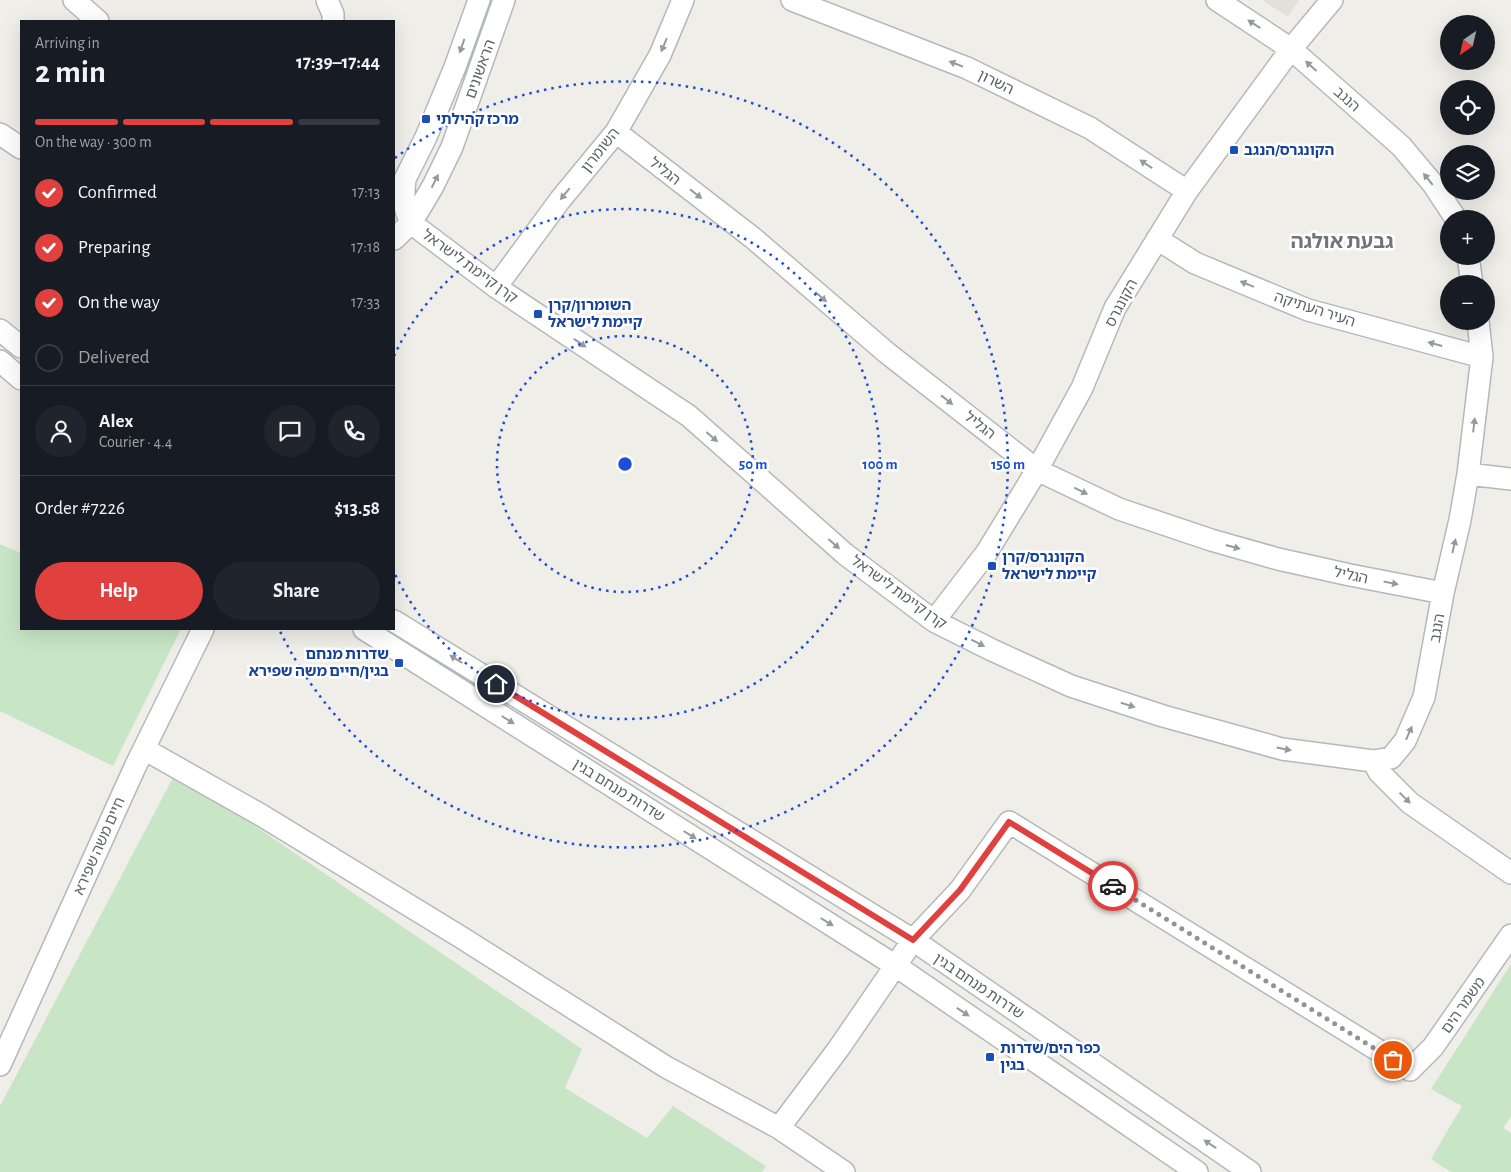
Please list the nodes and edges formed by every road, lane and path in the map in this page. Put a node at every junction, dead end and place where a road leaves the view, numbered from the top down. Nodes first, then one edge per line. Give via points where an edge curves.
1 (74, 0) edge
2 (327, 0) edge
3 (479, 0) edge
4 (504, 0) edge
5 (684, 0) edge
6 (792, 0) edge
7 (1217, 0) edge
8 (1332, 0) edge
9 (97, 20) edge
10 (332, 20) edge
11 (1291, 49) junction
12 (616, 132) junction
13 (0, 134) edge
14 (20, 147) edge
15 (405, 179) junction
16 (1187, 190) junction
17 (395, 201) edge
18 (1450, 210) edge
19 (411, 223) junction
20 (395, 238) edge
21 (1157, 239) junction
22 (496, 287) junction
23 (0, 330) edge
24 (1479, 330) edge
25 (20, 346) edge
26 (1482, 358) junction
27 (0, 361) edge
28 (20, 377) edge
29 (1037, 470) junction
30 (1468, 474) junction
31 (1511, 478) edge
32 (1443, 594) junction
33 (934, 621) junction
34 (395, 622) edge
35 (203, 630) edge
36 (366, 630) edge
37 (144, 749) junction
38 (1374, 762) junction
39 (1511, 873) edge
40 (1511, 935) edge
41 (913, 940) junction
42 (896, 966) junction
43 (0, 1065) edge
44 (779, 1128) junction
45 (844, 1172) edge
46 (1197, 1172) edge
47 (1250, 1172) edge

1 - 9 street
2 - 10 street
3 -> 15 street, הראשונים via 455,67
19 -> 4 street, הראשונים via 452,147
5 -> 12 street, השומרון via 660,55
16 -> 6 street, השרון via 1090,128 976,72
11 -> 7 street, הנגב
8 - 11 street, הקונגרס
11 - 16 street, הקונגרס
18 -> 11 street, הנגב via 1401,146
12 -> 22 street, השומרון via 560,200
12 -> 29 street, הגליל via 753,238 887,354
13 - 14 street
15 - 17 street, הראשונים
15 - 19 street, קרן קיימת לישראל via 403,198
16 - 21 street, הקונגרס
19 - 20 street, הראשונים
19 - 22 street, קרן קיימת לישראל
26 -> 21 street, העיר העתיקה via 1308,310 1196,263
21 - 29 street, הקונגרס via 1115,308 1082,388
22 -> 33 street, קרן קיימת לישראל via 689,416 845,554
23 - 25 street
24 - 26 street, הנגב
30 -> 26 street, הנגב
27 - 28 street
29 -> 32 street, הגליל via 1119,509 1211,540 1278,559
29 - 33 street, הקונגרס via 987,552
30 - 31 street
32 -> 30 street, הנגב
38 -> 32 street, הנגב via 1391,758 1405,741 1424,697
33 -> 38 street, קרן קיימת לישראל via 1072,686 1163,716 1282,750
41 -> 34 street, שדרות מנחם בגין
35 - 37 street, חיים משה שפירא
36 -> 42 street, שדרות מנחם בגין
37 - 43 street, חיים משה שפירא
37 - 44 street via 270,820 666,1067
38 -> 39 street via 1378,772 1410,804
40 - 41 street, משמר הים via 1433,1048 1410,1070 1009,822 960,890
41 - 42 street
47 -> 41 street, שדרות מנחם בגין
42 - 44 street
42 -> 46 street, שדרות מנחם בגין
44 - 45 street

